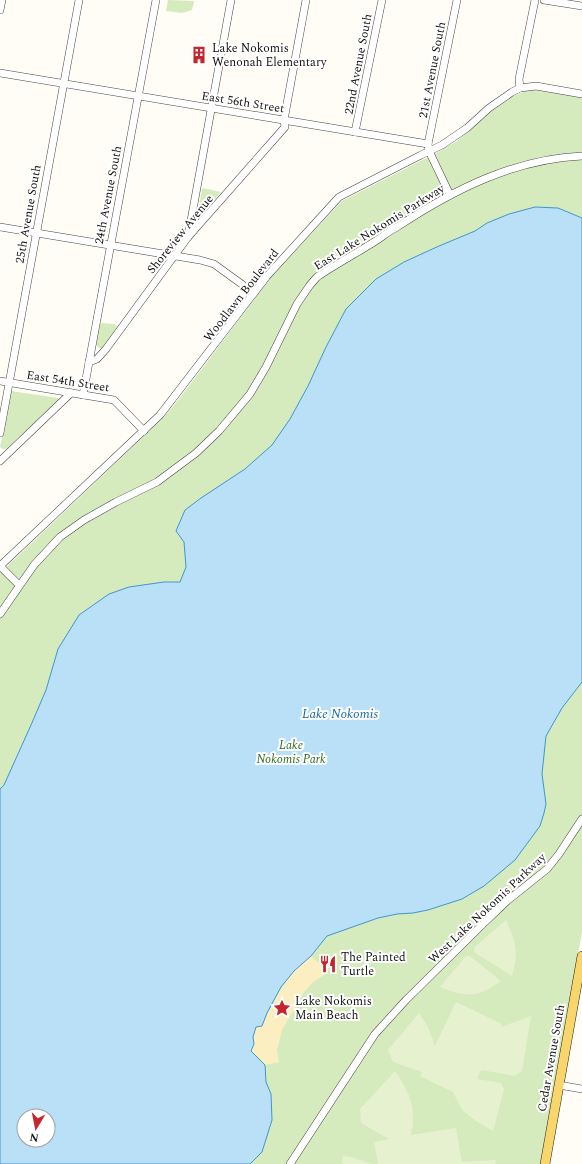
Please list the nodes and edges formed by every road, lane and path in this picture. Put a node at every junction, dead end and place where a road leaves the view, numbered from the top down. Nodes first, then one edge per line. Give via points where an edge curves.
1 (2, 0) edge
2 (79, 0) edge
3 (156, 0) edge
4 (231, 0) edge
5 (306, 0) edge
6 (382, 0) edge
7 (457, 0) edge
8 (534, 0) edge
9 (544, 0) edge
10 (582, 6) edge
11 (0, 10) edge
12 (0, 73) edge
13 (63, 84) junction
14 (520, 88) junction
15 (582, 94) edge
16 (138, 96) junction
17 (212, 108) junction
18 (284, 120) junction
19 (355, 132) junction
20 (429, 148) junction
21 (582, 156) edge
22 (450, 195) junction
23 (0, 226) edge
24 (36, 232) junction
25 (188, 237) junction
26 (110, 245) junction
27 (174, 256) junction
28 (254, 293) junction
29 (89, 362) junction
30 (0, 381) edge
31 (8, 383) junction
32 (71, 393) junction
33 (83, 395) junction
34 (144, 431) junction
35 (0, 433) edge
36 (0, 461) edge
37 (0, 566) edge
38 (19, 585) junction
39 (0, 614) edge
40 (582, 819) edge
41 (582, 956) edge
42 (559, 1085) junction
43 (582, 1089) edge
44 (290, 1164) edge
45 (545, 1164) edge

1 - 11 street
2 - 13 street, 25th Avenue South
3 - 16 street, 24th Avenue South
4 - 17 street
5 - 18 street, Shoreview Avenue
6 - 19 street, 22nd Avenue South
7 - 20 street, 21st Avenue South
8 - 14 street via 519,79
9 - 10 street
12 - 13 street, East 56th Street
13 - 16 street, East 56th Street
13 - 24 street, 25th Avenue South
14 - 15 street, Woodlawn Boulevard via 536,86
14 - 20 street, Woodlawn Boulevard via 489,108 455,137 442,145
16 - 17 street, East 56th Street
16 - 26 street, 24th Avenue South
17 - 18 street, East 56th Street
17 - 25 street
18 - 19 street, East 56th Street
18 - 25 street, Shoreview Avenue via 284,130
19 - 20 street, East 56th Street
20 - 22 street
20 - 28 street, Woodlawn Boulevard via 339,197
21 - 22 street, East Lake Nokomis Parkway via 548,160 499,172
22 - 38 street, East Lake Nokomis Parkway via 317,278 296,304 250,394 196,454 156,482 91,516 60,537
23 - 24 street
24 - 26 street
24 - 31 street, 25th Avenue South
25 - 27 street, Shoreview Avenue
26 - 27 street
26 - 29 street, 24th Avenue South
27 - 28 street via 214,264
27 - 29 street, Shoreview Avenue via 106,349
28 - 34 street, Woodlawn Boulevard via 175,398
29 - 33 street, 24th Avenue South
30 - 31 street, East 54th Street
31 - 32 street, East 54th Street
31 - 35 street, 25th Avenue South
32 - 33 street, East 54th Street
32 - 36 street
33 - 34 street, East 54th Street via 114,400
34 - 37 street, Woodlawn Boulevard
37 - 38 street
38 - 39 street, East Lake Nokomis Parkway
40 - 44 street, West Lake Nokomis Parkway via 547,870 507,901 375,1034
41 - 42 main road, Cedar Avenue South
42 - 43 street
42 - 45 main road, Cedar Avenue South

